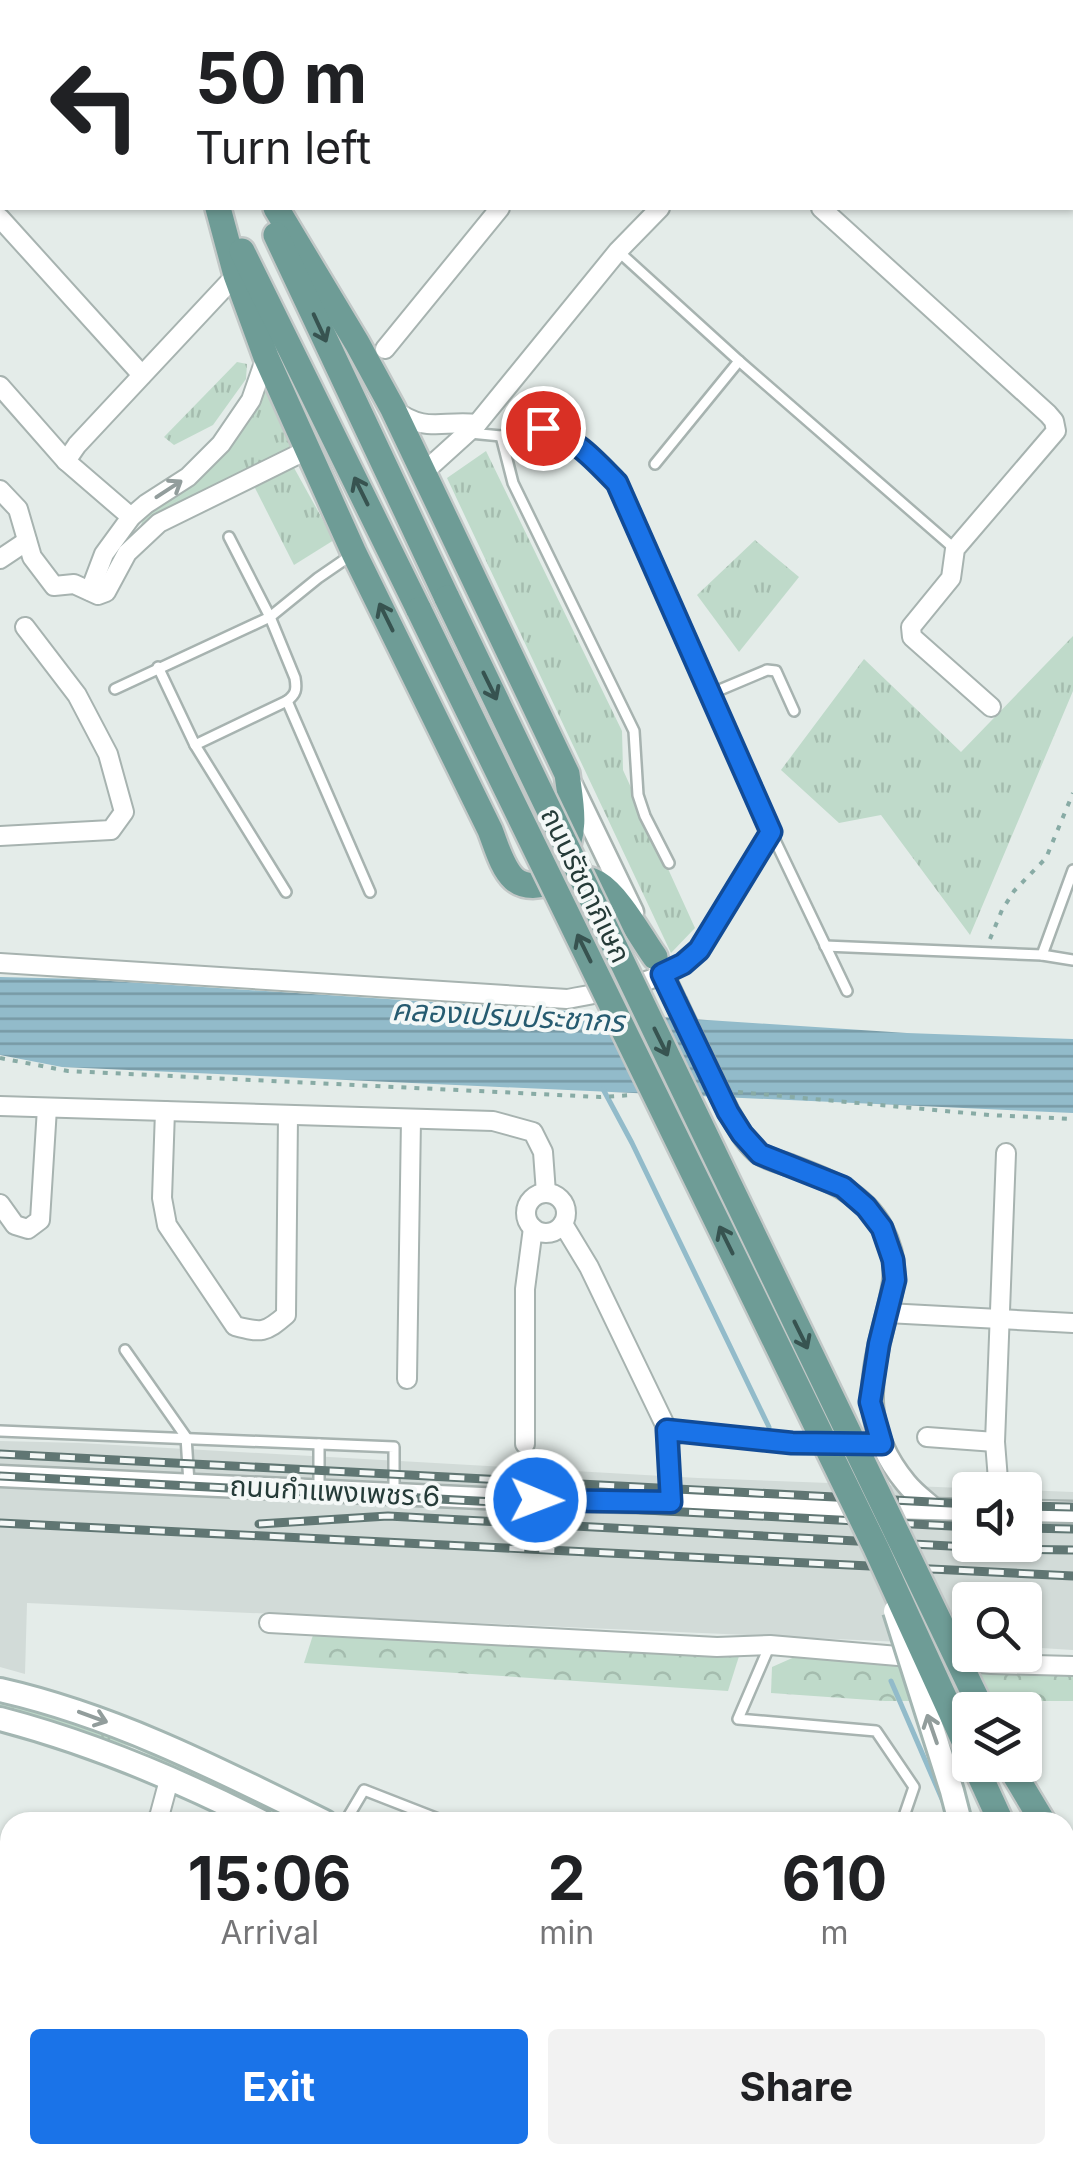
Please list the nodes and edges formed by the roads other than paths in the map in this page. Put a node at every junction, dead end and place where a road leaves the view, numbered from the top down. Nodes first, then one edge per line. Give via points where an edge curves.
1 (220, 210) edge
2 (221, 210) edge
3 (265, 210) edge
4 (277, 210) edge
5 (498, 210) edge
6 (658, 210) edge
7 (824, 210) edge
8 (0, 218) edge
9 (618, 251) junction
10 (236, 275) junction
11 (385, 349) dead end
12 (266, 357) junction
13 (739, 362) junction
14 (142, 375) junction
15 (0, 386) edge
16 (393, 409) junction
17 (472, 428) junction
18 (501, 436) junction
19 (307, 450) junction
20 (66, 461) junction
21 (655, 464) dead end
22 (424, 472) junction
23 (0, 490) edge
24 (131, 517) junction
25 (229, 537) dead end
26 (27, 541) junction
27 (956, 550) junction
28 (354, 553) junction
29 (0, 559) edge
30 (90, 591) junction
31 (270, 616) junction
32 (25, 626) dead end
33 (158, 668) junction
34 (114, 689) dead end
35 (710, 694) junction
36 (287, 702) junction
37 (991, 708) dead end
38 (794, 711) dead end
39 (194, 746) junction
40 (567, 774) junction
41 (490, 830) junction
42 (771, 832) junction
43 (1, 834) edge
44 (669, 863) dead end
45 (1073, 870) edge
46 (286, 892) dead end
47 (370, 892) dead end
48 (825, 946) junction
49 (1042, 955) junction
50 (1073, 960) edge
51 (0, 962) edge
52 (658, 966) junction
53 (846, 991) dead end
54 (0, 1106) edge
55 (47, 1108) junction
56 (165, 1112) junction
57 (288, 1115) junction
58 (411, 1119) junction
59 (1006, 1153) dead end
60 (546, 1194) junction
61 (0, 1204) edge
62 (562, 1224) junction
63 (532, 1228) junction
64 (887, 1313) junction
65 (1000, 1320) junction
66 (1073, 1323) edge
67 (125, 1350) dead end
68 (407, 1379) dead end
69 (667, 1430) junction
70 (0, 1431) edge
71 (186, 1437) junction
72 (927, 1437) dead end
73 (995, 1442) junction
74 (319, 1444) junction
75 (525, 1444) dead end
76 (882, 1444) junction
77 (997, 1472) edge
78 (0, 1476) edge
79 (189, 1485) junction
80 (320, 1490) junction
81 (394, 1494) junction
82 (671, 1502) junction
83 (934, 1510) junction
84 (952, 1510) edge
85 (1042, 1511) edge
86 (1073, 1512) edge
87 (876, 1548) junction
88 (269, 1624) dead end
89 (770, 1645) junction
90 (1073, 1666) edge
91 (0, 1690) edge
92 (973, 1692) edge
93 (952, 1715) edge
94 (0, 1719) edge
95 (168, 1780) junction
96 (983, 1782) edge
97 (1016, 1782) edge
98 (1019, 1782) edge
99 (160, 1812) edge
100 (242, 1812) edge
101 (305, 1812) edge
102 (351, 1812) edge
103 (420, 1812) edge
104 (905, 1812) edge
105 (957, 1812) edge
106 (996, 1812) edge
107 (1029, 1812) edge
108 (1038, 1812) edge

1 - 10 main road
87 -> 2 main road, ถนนรัชดาภิเษก, bridge
3 -> 92 main road, ถนนรัชดาภิเษก, bridge
4 - 16 main road
5 - 11 street
6 - 9 street
7 - 27 street via 1056,425
8 - 14 street
9 - 13 lane
9 - 17 street
10 - 12 main road
10 - 14 street
12 - 19 main road
24 -> 12 street via 222,444 251,400
13 - 21 lane
13 - 27 lane
14 - 20 street
15 - 20 street
16 - 17 street via 421,425
16 - 22 main road
17 - 18 lane
17 - 22 street
18 - 35 lane via 543,428 562,434 617,483
18 - 44 lane via 513,483 634,732 638,795
19 - 28 main road
19 - 30 street via 159,523 127,553 106,592
20 - 24 street
22 - 40 main road
23 - 26 street via 18,510
24 - 30 street via 104,554
25 - 31 lane
26 - 29 street
26 - 30 street via 54,586
27 - 37 street via 951,578 910,632
28 - 31 lane
41 -> 28 main road
31 - 33 lane
31 - 36 lane via 295,678 297,689
32 - 43 street via 77,695 108,754 124,812 112,830
33 - 34 lane
33 - 39 lane
35 - 38 lane via 776,671
35 - 42 lane
36 - 39 lane
36 - 47 lane
39 - 46 lane
40 - 41 main road via 571,839 552,868 521,872
40 - 52 street
41 - 52 main road via 505,866 526,885 569,878 598,883
42 - 48 lane
42 - 52 street via 699,950 683,964
45 - 49 lane
48 - 49 lane
48 - 53 lane
49 - 50 lane
51 - 52 street via 567,999 598,994
52 - 64 street, bridge via 742,1134 760,1154 843,1187 876,1218 893,1260
54 - 55 street
55 - 56 street
55 - 61 street via 40,1220 28,1229 15,1225
56 - 57 street
56 - 57 street via 167,1225 235,1326 258,1332 286,1315
57 - 58 street
58 - 60 street via 493,1122 533,1132 543,1152
58 - 68 street
59 - 65 street
60 - 62 street via 563,1204
60 - 63 street via 526,1209
62 - 63 street via 545,1234
62 - 69 street via 590,1267
63 - 75 street via 525,1289
64 - 65 street
64 - 76 street via 870,1402
65 - 66 street
65 - 73 street
67 - 71 lane
69 - 76 street
69 - 82 street
70 - 71 lane
71 - 74 lane
71 - 79 lane
72 - 73 street
73 - 77 street
74 - 80 lane
74 - 81 lane via 394,1447
76 - 83 street via 906,1483
78 - 79 street, ถนนกำแพงเพชร 6
79 - 80 street, ถนนกำแพงเพชร 6
80 - 81 street, ถนนกำแพงเพชร 6
81 - 82 street, ถนนกำแพงเพชร 6
82 - 83 street, ถนนกำแพงเพชร 6
83 - 84 street, ถนนกำแพงเพชร 6
85 - 86 street
87 - 93 main road, ถนนรัชดาภิเษก, bridge
105 -> 87 main road, bridge
88 - 89 street
89 - 90 street
89 - 104 lane via 738,1719 876,1731 914,1787
91 -> 101 main road via 132,1731
94 - 95 main road
95 - 99 street
95 - 100 main road
96 - 106 main road
97 - 107 main road
98 - 108 main road
102 - 103 lane via 364,1790

